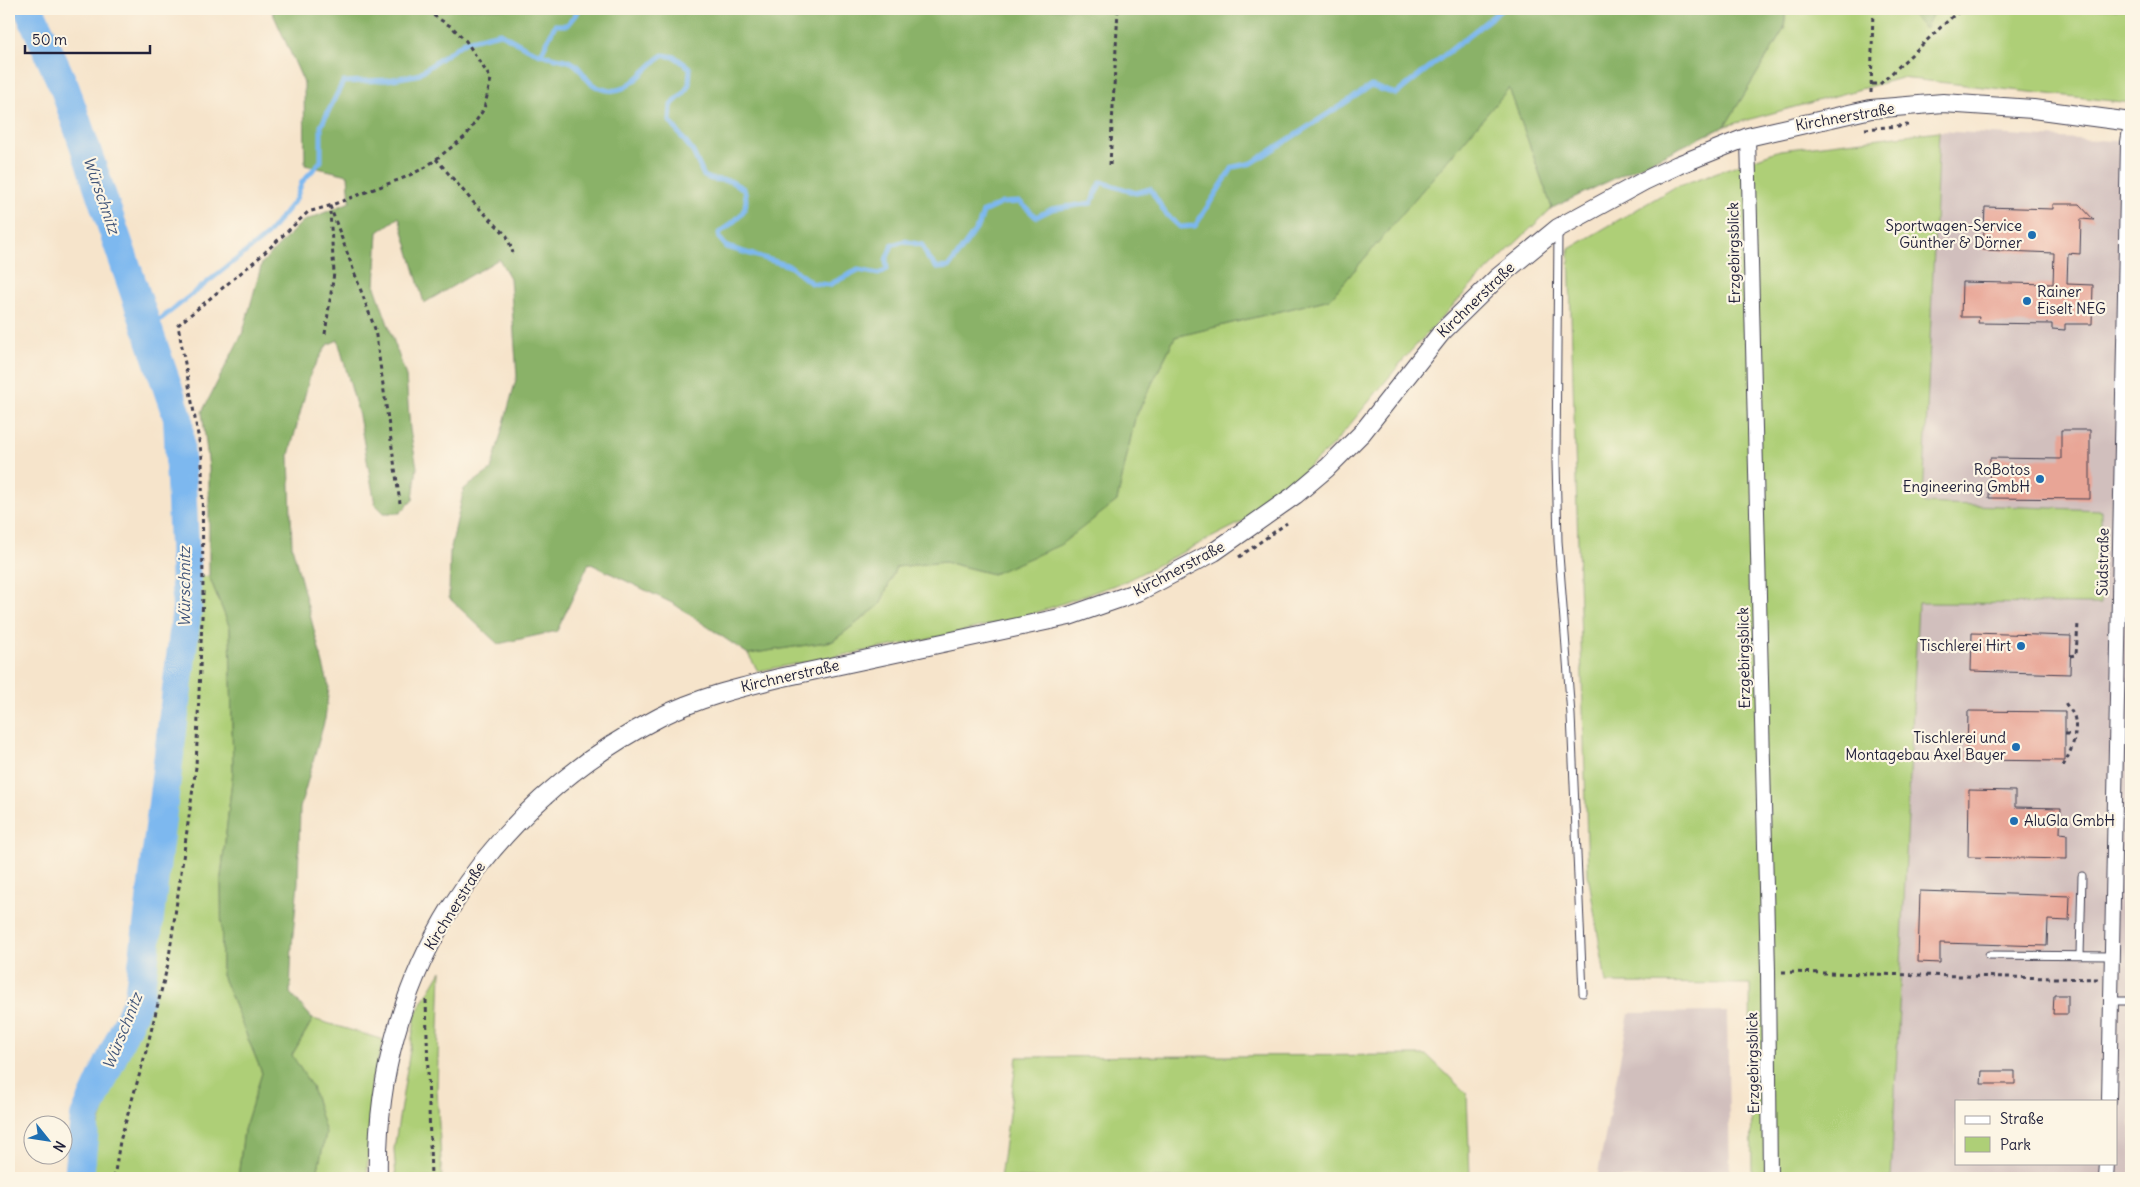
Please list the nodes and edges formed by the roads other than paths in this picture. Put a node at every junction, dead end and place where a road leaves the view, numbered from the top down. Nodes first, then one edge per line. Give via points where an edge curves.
1 (2131, 123) edge
2 (1748, 138) junction
3 (1558, 228) junction
4 (2082, 876) dead end
5 (1989, 955) dead end
6 (2080, 955) junction
7 (2112, 956) junction
8 (1583, 993) dead end
9 (2111, 1001) junction
10 (2131, 1001) edge
11 (2109, 1100) edge
12 (2107, 1164) edge
13 (378, 1178) edge
14 (1770, 1178) edge
15 (2106, 1178) edge

1 - 2 street, Kirchnerstraße via 2033,109 1942,103 1871,109
1 - 7 street, Südstraße via 2128,142
2 - 3 street, Kirchnerstraße via 1644,180
2 - 14 street, Erzgebirgsblick
3 - 8 lane via 1558,541 1571,714
3 - 13 street, Kirchnerstraße via 1464,308 1418,360 1362,433 1327,468 1287,501 1214,552 1138,592 1069,616 779,678 700,700 661,717 594,756 556,785 491,850 453,903 422,961 390,1053 382,1096
4 - 6 lane
5 - 6 lane
6 - 7 lane
7 - 9 street, Südstraße
9 - 10 lane
9 - 11 street, Südstraße
12 - 15 street

